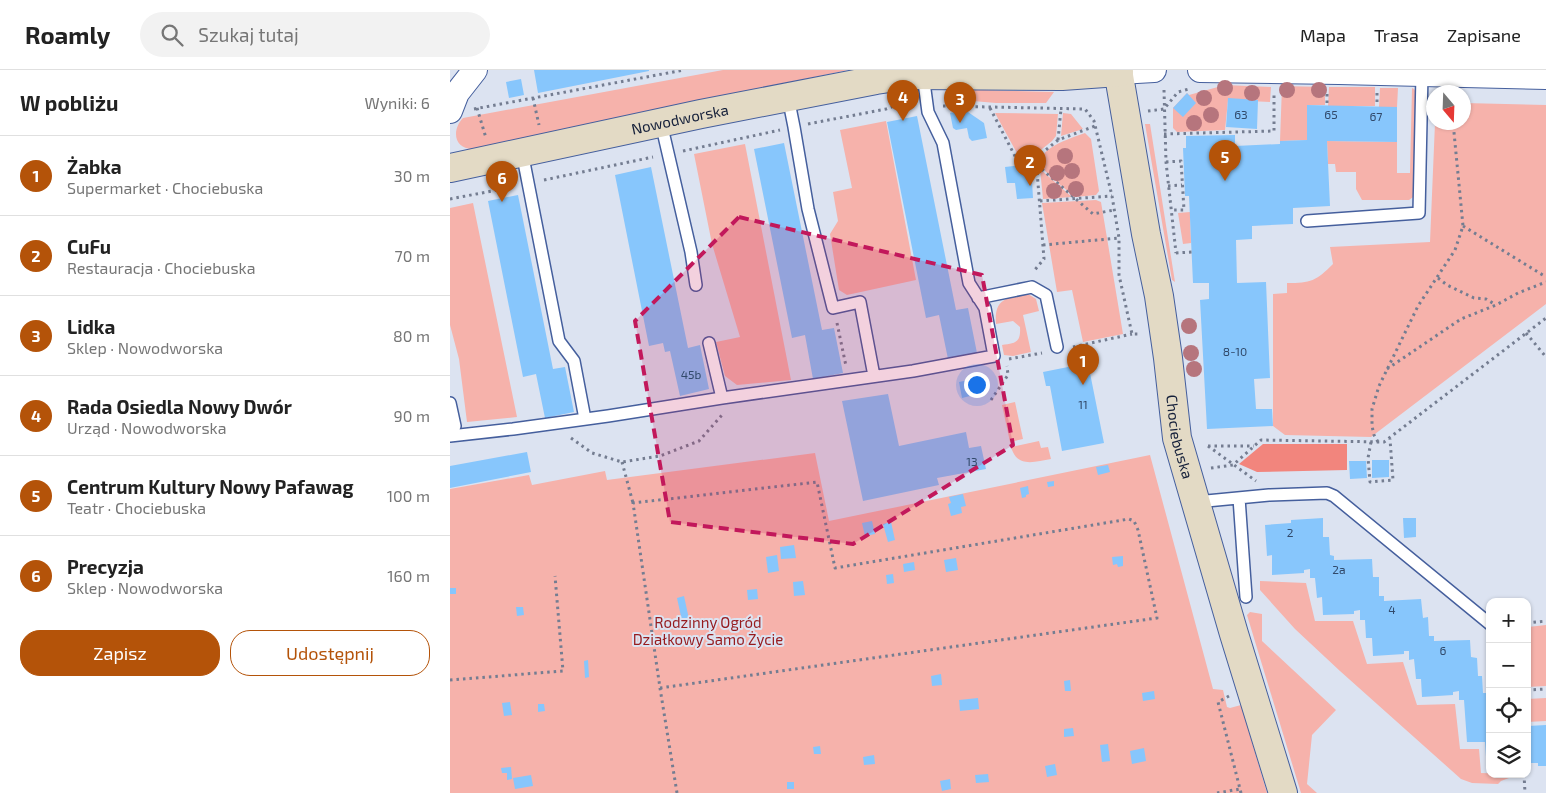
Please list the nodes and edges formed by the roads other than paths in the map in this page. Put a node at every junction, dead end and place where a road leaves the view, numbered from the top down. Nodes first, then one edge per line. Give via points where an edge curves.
1 (475, 70) edge
2 (1200, 70) edge
3 (1119, 71) edge
4 (1339, 71) edge
5 (920, 73) edge
6 (1422, 74) junction
7 (1546, 77) edge
8 (1159, 79) edge
9 (788, 97) junction
10 (460, 111) edge
11 (661, 123) junction
12 (522, 152) junction
13 (450, 168) edge
14 (1307, 221) dead end
15 (696, 285) dead end
16 (978, 298) junction
17 (709, 343) dead end
18 (1057, 346) dead end
19 (874, 376) junction
20 (722, 398) junction
21 (450, 403) edge
22 (585, 419) junction
23 (450, 436) edge
24 (1239, 498) junction
25 (1196, 502) junction
26 (1246, 597) dead end
27 (1486, 621) edge
28 (1283, 793) edge

1 - 10 street via 457,93
2 - 4 street
3 - 5 street, Nowodworska via 1062,76
3 - 8 street, Nowodworska
3 - 25 street, Chociebuska via 1160,305 1177,438
4 - 6 street
5 - 9 street, Nowodworska
5 - 16 lane via 928,112 943,143 969,283
6 - 7 street
6 - 14 lane via 1419,213
9 - 11 street, Nowodworska
9 - 19 lane via 808,209 833,308 860,302
11 - 12 street, Nowodworska
11 - 15 lane
12 - 13 street, Nowodworska
12 - 22 lane via 559,340 574,361
16 - 18 lane via 1032,287 1046,295
16 - 19 lane via 985,308 994,356
17 - 20 lane
19 - 20 lane
20 - 22 lane
21 - 23 lane via 455,426
22 - 23 lane
24 - 25 lane
24 - 26 lane
24 - 27 lane via 1327,493 1334,496
25 - 28 street, Chociebuska

